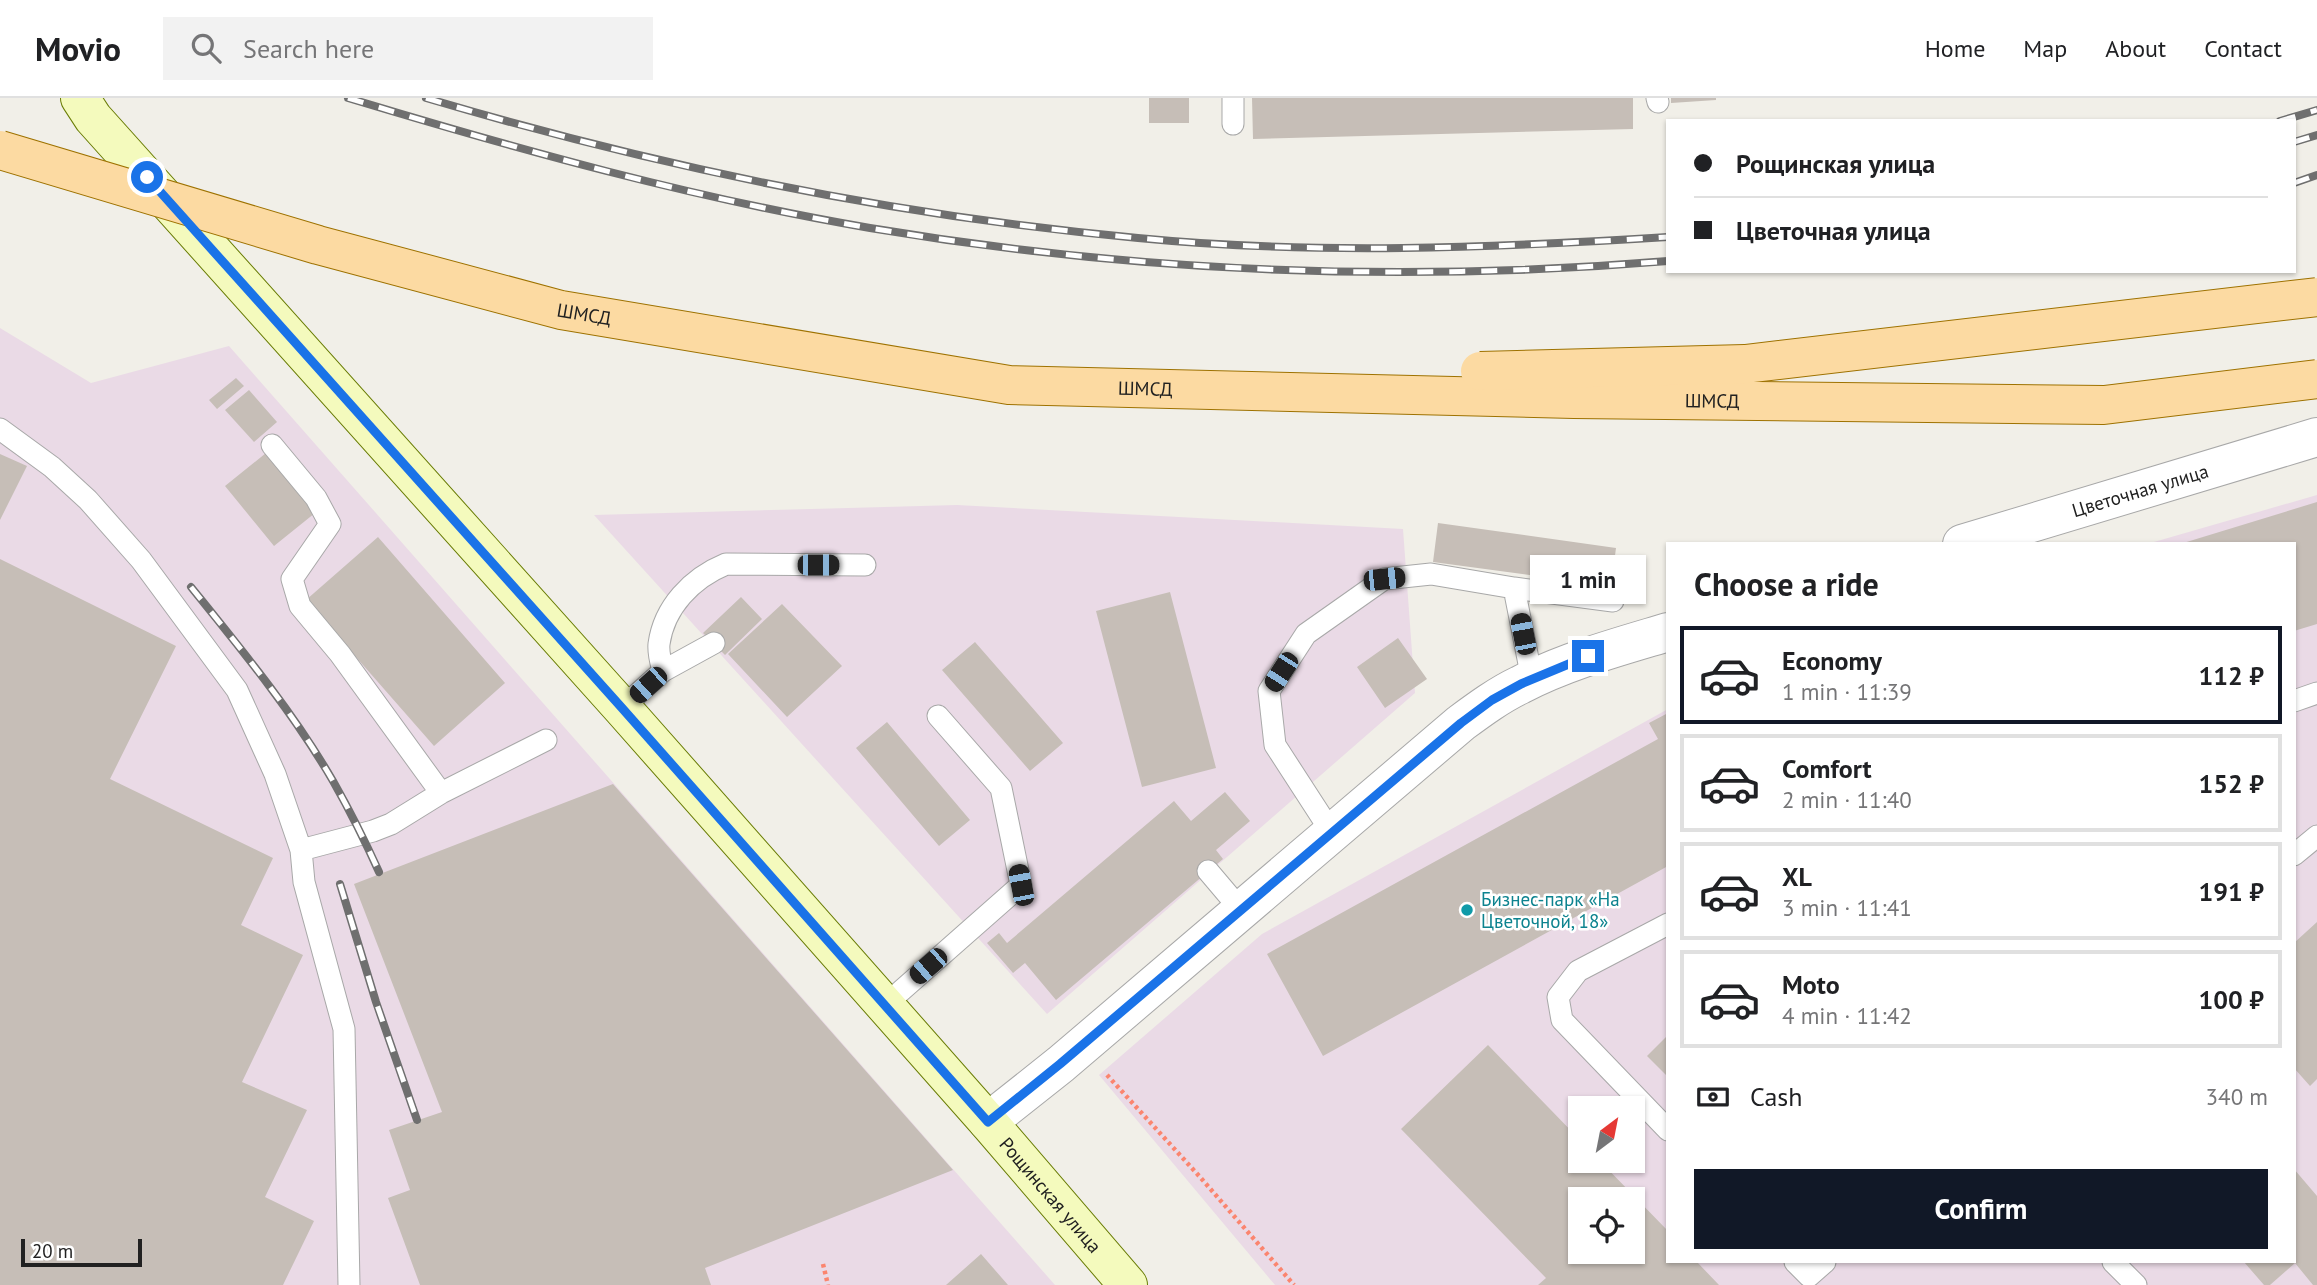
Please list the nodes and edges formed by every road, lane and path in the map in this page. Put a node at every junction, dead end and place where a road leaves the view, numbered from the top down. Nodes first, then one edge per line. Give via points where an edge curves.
1 (80, 98) edge
2 (1233, 98) edge
3 (1233, 124) dead end
4 (0, 138) edge
5 (0, 150) edge
6 (2317, 298) edge
7 (2317, 379) edge
8 (0, 429) edge
9 (2317, 438) edge
10 (272, 445) dead end
11 (1969, 542) edge
12 (865, 565) dead end
13 (1514, 588) junction
14 (1613, 601) dead end
15 (1666, 633) edge
16 (714, 643) dead end
17 (663, 671) junction
18 (1532, 679) junction
19 (2317, 693) edge
20 (2296, 700) edge
21 (622, 708) junction
22 (939, 716) dead end
23 (546, 740) dead end
24 (441, 793) junction
25 (1332, 833) junction
26 (2317, 836) edge
27 (300, 850) junction
28 (2296, 853) edge
29 (1208, 871) dead end
30 (1241, 910) junction
31 (1666, 925) edge
32 (885, 1005) junction
33 (1104, 1072) dead end
34 (988, 1122) junction
35 (1666, 1128) edge
36 (1796, 1263) edge
37 (1824, 1263) edge
38 (2114, 1263) edge
39 (823, 1264) dead end
40 (349, 1285) edge
41 (828, 1285) edge
42 (1128, 1285) edge
43 (1294, 1285) edge
44 (2136, 1285) edge

1 - 21 street, Рощинская улица via 93,118
2 - 3 lane
4 - 6 main road, ШМСД, bridge via 328,233 568,293 1003,362 1510,372 1745,363
5 - 7 main road, ШМСД, bridge via 317,246 561,310 1009,385 1574,399 2104,405
8 - 27 lane via 88,500 141,560 230,680 275,774
9 - 11 street, Цветочная улица
10 - 24 lane via 316,498 330,524 292,579 300,606
12 - 17 lane via 726,564 708,571 691,584 663,625 659,647
13 - 14 lane
13 - 18 lane
13 - 25 lane via 1431,574 1384,579 1306,634 1269,691 1275,745
15 - 18 street
16 - 17 lane
17 - 21 lane
18 - 25 street via 1461,723
19 - 20 lane
21 - 32 street, Рощинская улица
22 - 32 lane via 1001,788 1021,885
23 - 24 lane
24 - 27 lane via 391,824
25 - 30 street
26 - 28 lane
27 - 40 lane via 304,882 344,1029
29 - 30 lane
30 - 34 street
31 - 35 lane via 1577,971 1558,997 1562,1020
32 - 34 street, Рощинская улица
33 - 43 path
34 - 42 street, Рощинская улица
36 - 37 lane via 1809,1276
38 - 44 lane
39 - 41 path

